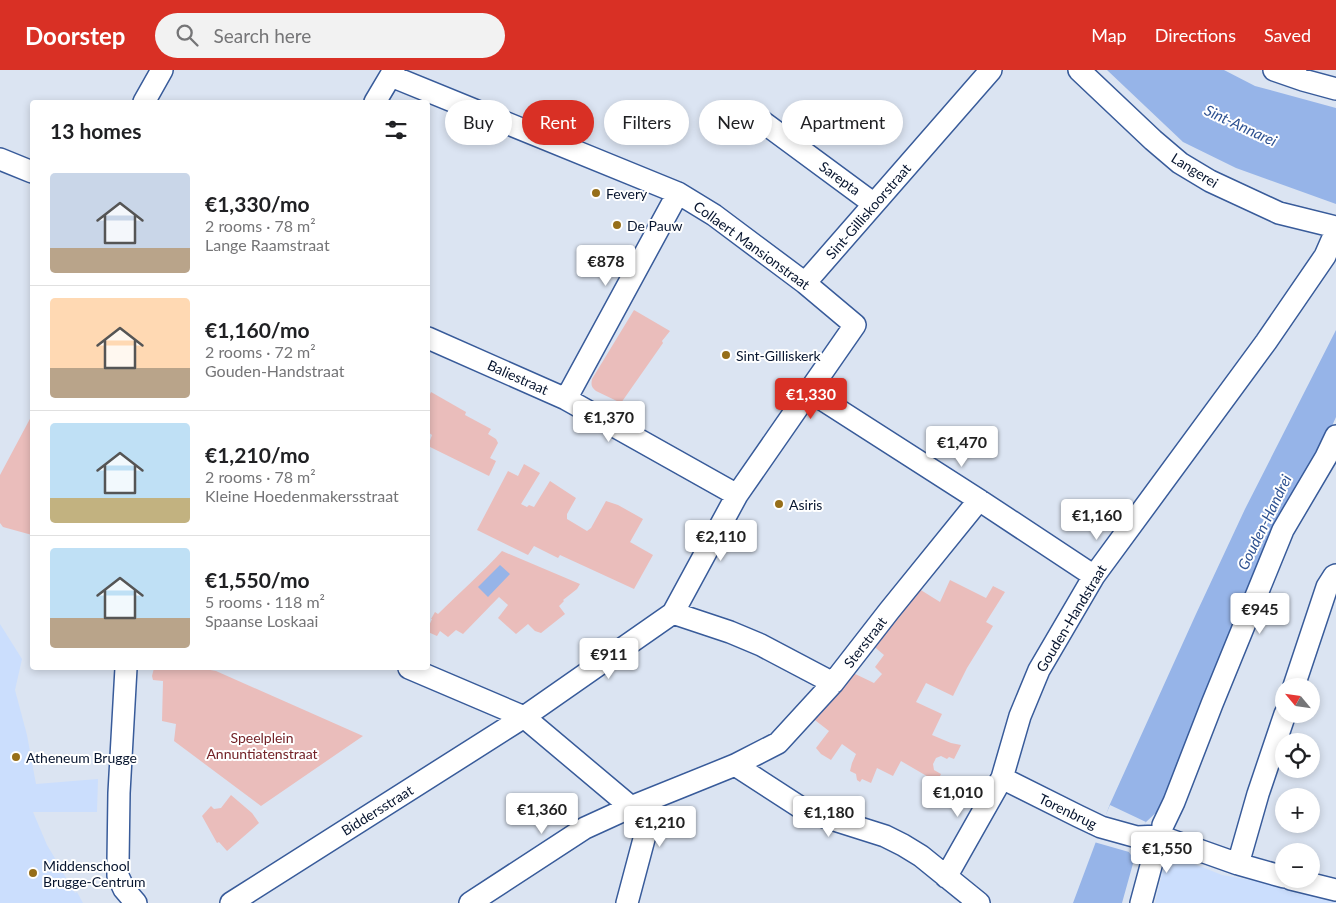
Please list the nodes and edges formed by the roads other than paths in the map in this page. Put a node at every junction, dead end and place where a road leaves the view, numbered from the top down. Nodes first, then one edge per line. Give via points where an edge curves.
1 (162, 70) edge
2 (991, 70) edge
3 (1079, 70) edge
4 (1274, 70) edge
5 (392, 73) edge
6 (1336, 89) edge
7 (145, 100) edge
8 (376, 100) edge
9 (772, 128) edge
10 (0, 160) edge
11 (30, 171) edge
12 (678, 193) junction
13 (874, 204) junction
14 (1336, 227) edge
15 (1336, 232) edge
16 (805, 283) junction
17 (430, 339) edge
18 (809, 391) junction
19 (566, 399) junction
20 (1336, 436) edge
21 (737, 495) junction
22 (979, 500) junction
23 (1336, 575) edge
24 (1094, 576) junction
25 (673, 613) junction
26 (126, 670) edge
27 (415, 670) edge
28 (1297, 678) edge
29 (833, 683) junction
30 (524, 717) junction
31 (1282, 723) edge
32 (736, 765) junction
33 (1002, 778) junction
34 (631, 807) junction
35 (1161, 831) junction
36 (1238, 864) junction
37 (1275, 874) edge
38 (946, 877) junction
39 (1320, 886) edge
40 (1336, 890) edge
41 (136, 903) edge
42 (231, 903) edge
43 (470, 903) edge
44 (627, 903) edge
45 (980, 903) edge
46 (1141, 903) edge

1 - 7 street
2 - 13 street, Sint-Gilliskoorstraat
3 - 14 street, Langerei via 1180,163 1210,181 1279,213
4 - 6 street
5 - 8 street
5 - 12 street, Collaert Mansionstraat
9 - 13 street, Sarepta
10 - 11 street
12 - 16 street, Collaert Mansionstraat via 714,215
12 - 19 street
13 - 16 street, Sint-Gilliskoorstraat
15 - 24 street, Gouden-Handstraat via 1325,256 1271,334
16 - 18 street, Collaert Mansionstraat via 855,325
17 - 19 street, Baliestraat
18 - 21 street
18 - 22 street
19 - 21 street, Baliestraat
20 - 35 street via 1283,530
21 - 25 street
22 - 24 street
22 - 29 street, Sterstraat
23 - 28 street via 1327,587
24 - 33 street, Gouden-Handstraat via 1039,670 1020,716
25 - 29 street via 761,645
25 - 30 street, Biddersstraat
26 - 41 street via 118,876
27 - 30 street
29 - 32 street, Sterstraat via 778,743
30 - 34 street
30 - 42 street, Biddersstraat
31 - 36 street
32 - 34 street, Sterstraat
32 - 38 street via 806,811 904,845
33 - 35 street, Torenbrug via 1101,827 1137,837
33 - 38 street, Gouden-Handstraat
34 - 43 street, Sterstraat via 586,828
34 - 44 street via 648,824
35 - 36 street
35 - 46 street
36 - 37 street
38 - 45 street
39 - 40 street

